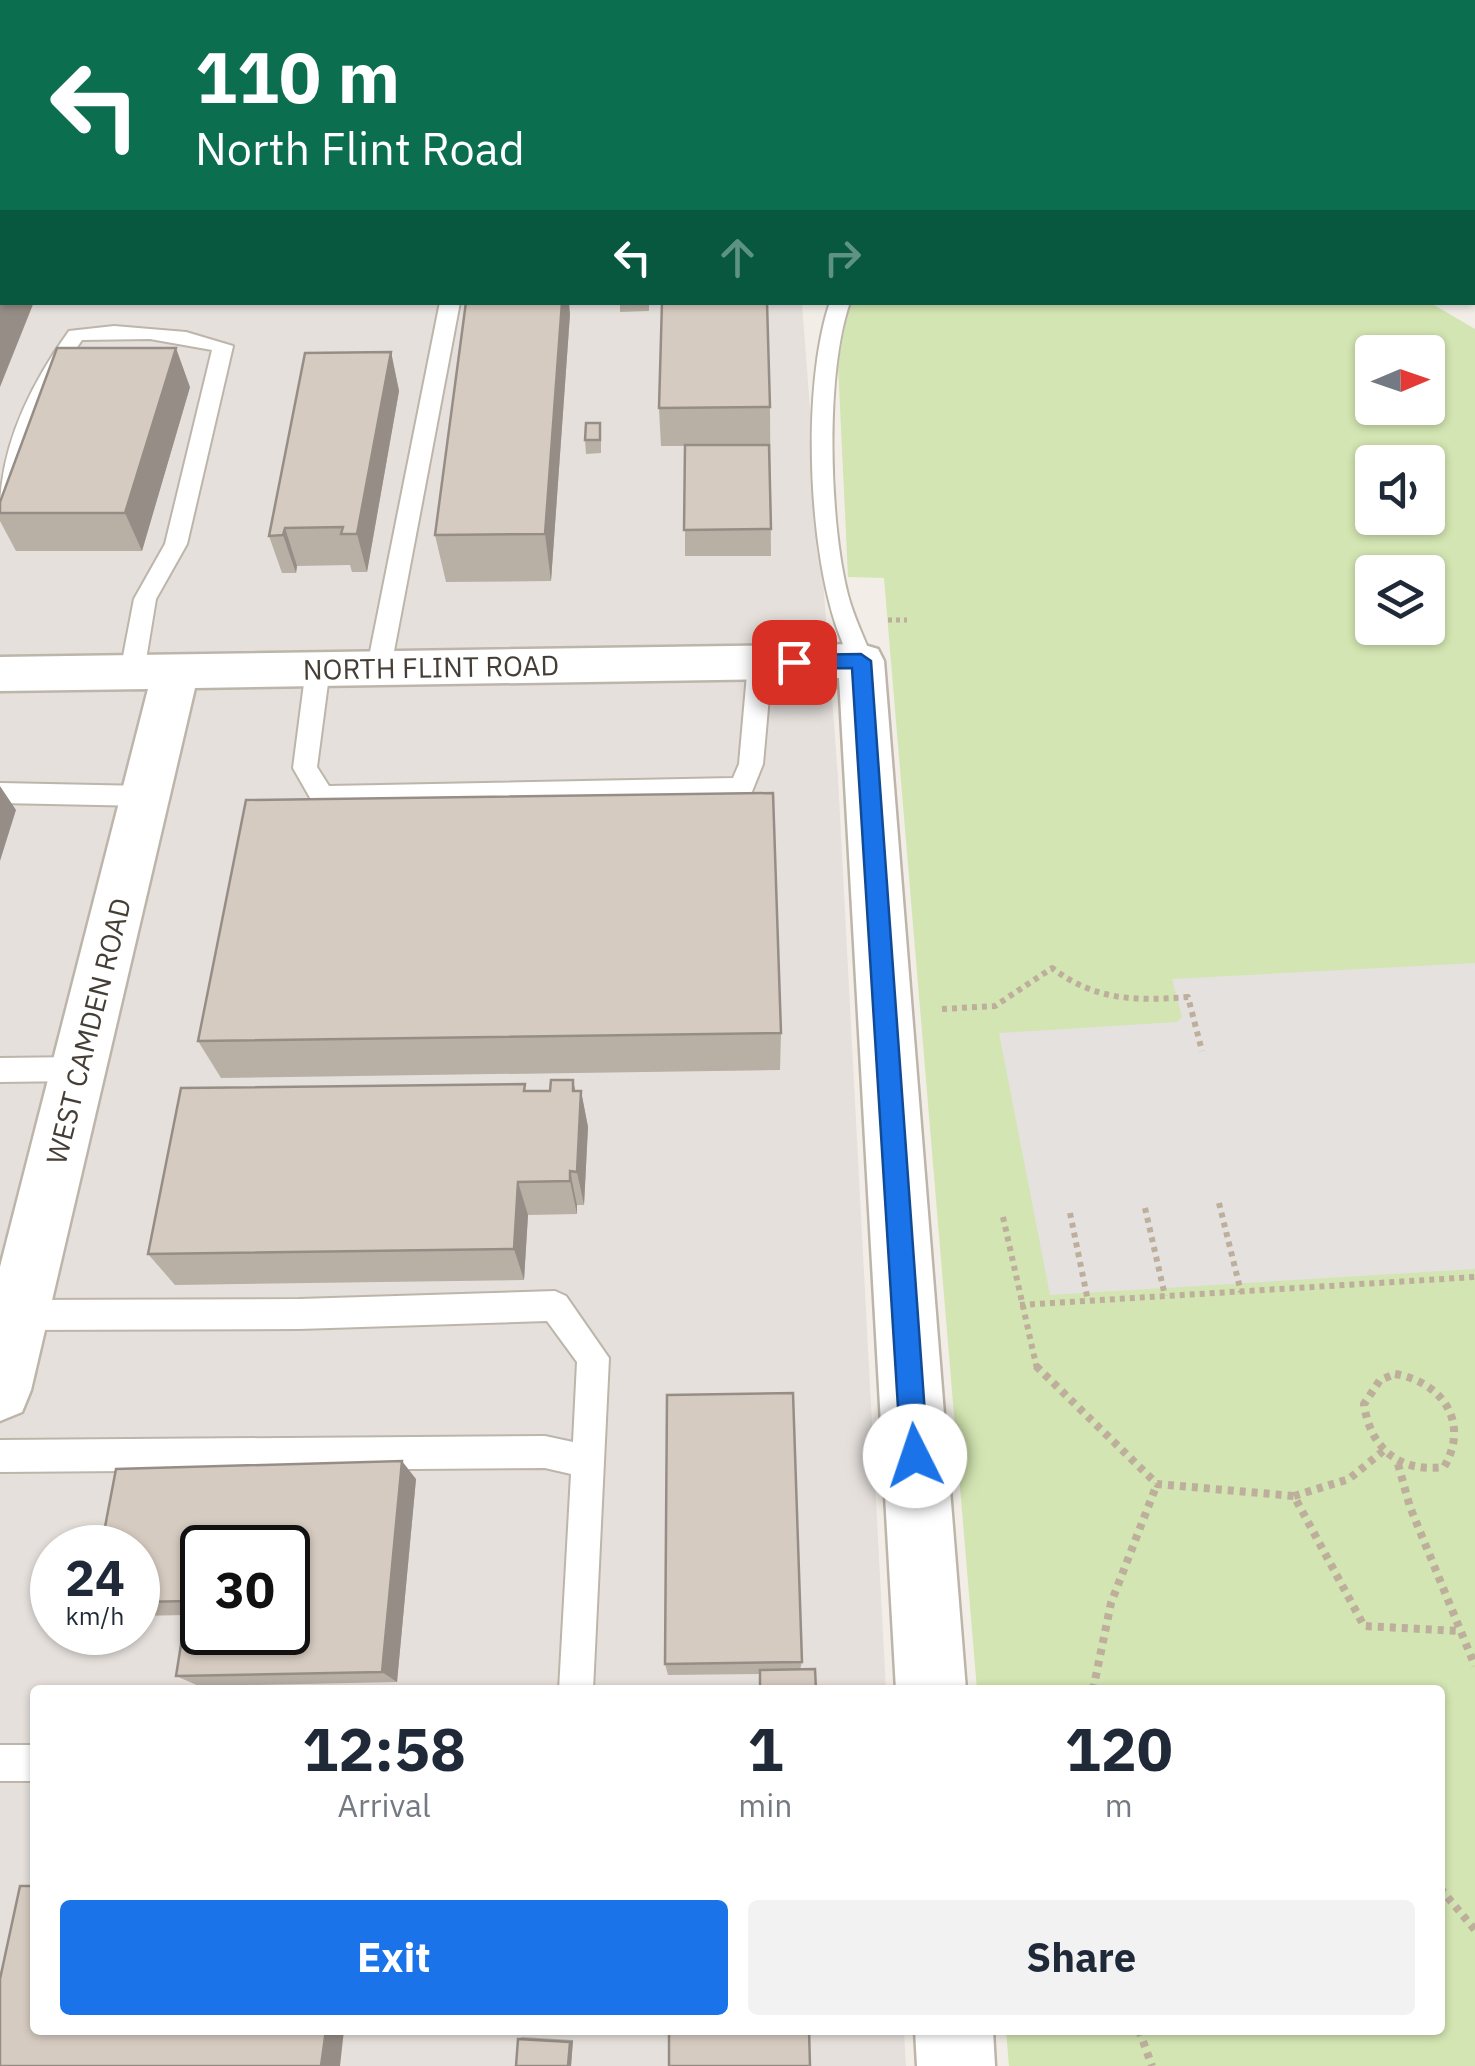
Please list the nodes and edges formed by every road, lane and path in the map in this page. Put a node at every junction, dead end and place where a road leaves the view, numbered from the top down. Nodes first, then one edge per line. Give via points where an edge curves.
1 (449, 305) edge
2 (839, 305) edge
3 (0, 505) edge
4 (861, 661) junction
5 (760, 662) junction
6 (380, 667) junction
7 (318, 668) junction
8 (154, 671) junction
9 (0, 674) edge
10 (0, 793) edge
11 (146, 796) junction
12 (942, 1009) dead end
13 (1202, 1051) dead end
14 (78, 1069) junction
15 (0, 1070) edge
16 (1219, 1203) dead end
17 (1145, 1208) dead end
18 (1070, 1212) dead end
19 (1003, 1217) dead end
20 (20, 1231) edge
21 (1475, 1278) edge
22 (1241, 1292) junction
23 (1165, 1296) junction
24 (1088, 1301) junction
25 (1020, 1305) junction
26 (18, 1315) junction
27 (0, 1390) edge
28 (1383, 1452) junction
29 (0, 1456) edge
30 (587, 1462) junction
31 (1398, 1463) junction
32 (1157, 1484) junction
33 (1294, 1496) junction
34 (1459, 1631) junction
35 (1475, 1666) edge
36 (576, 1685) edge
37 (931, 1685) edge
38 (1094, 1685) edge
39 (0, 1762) edge
40 (30, 1763) edge
41 (1445, 1894) edge
42 (1475, 1930) edge
43 (954, 2035) edge
44 (1141, 2035) edge
45 (956, 2066) edge
46 (1152, 2066) edge

1 - 6 lane
2 - 4 lane via 826,337 824,379 834,583
3 - 8 lane via 45,379 76,335 169,333 224,346 176,544 145,600
4 - 5 street, NORTH FLINT ROAD
4 - 37 street
5 - 6 street, NORTH FLINT ROAD
5 - 7 lane via 742,787 322,796 305,768
6 - 7 street, NORTH FLINT ROAD
7 - 8 street, NORTH FLINT ROAD
8 - 9 street, NORTH FLINT ROAD
8 - 11 street, WEST CAMDEN ROAD
10 - 11 lane
11 - 14 street, WEST CAMDEN ROAD
12 - 13 path via 995,1006 1052,968 1090,995 1116,1002 1188,998
14 - 15 lane
14 - 20 street, WEST CAMDEN ROAD
16 - 22 path
17 - 23 path
18 - 24 path
19 - 25 path
20 - 26 street, WEST CAMDEN ROAD
21 - 22 path
22 - 23 path
23 - 24 path
24 - 25 path
25 - 32 path via 1036,1370
26 - 27 street, WEST CAMDEN ROAD
26 - 30 lane via 555,1306 593,1358
28 - 31 path
28 - 31 path via 1365,1420 1370,1390 1395,1374 1443,1390 1462,1418 1462,1447 1444,1467 1430,1471
28 - 33 path via 1349,1479
29 - 30 lane via 546,1452
30 - 36 lane
31 - 34 path
32 - 33 path
32 - 38 path via 1111,1603
33 - 34 path via 1364,1626
34 - 35 path
39 - 40 lane
41 - 42 path
43 - 45 street
44 - 46 path

